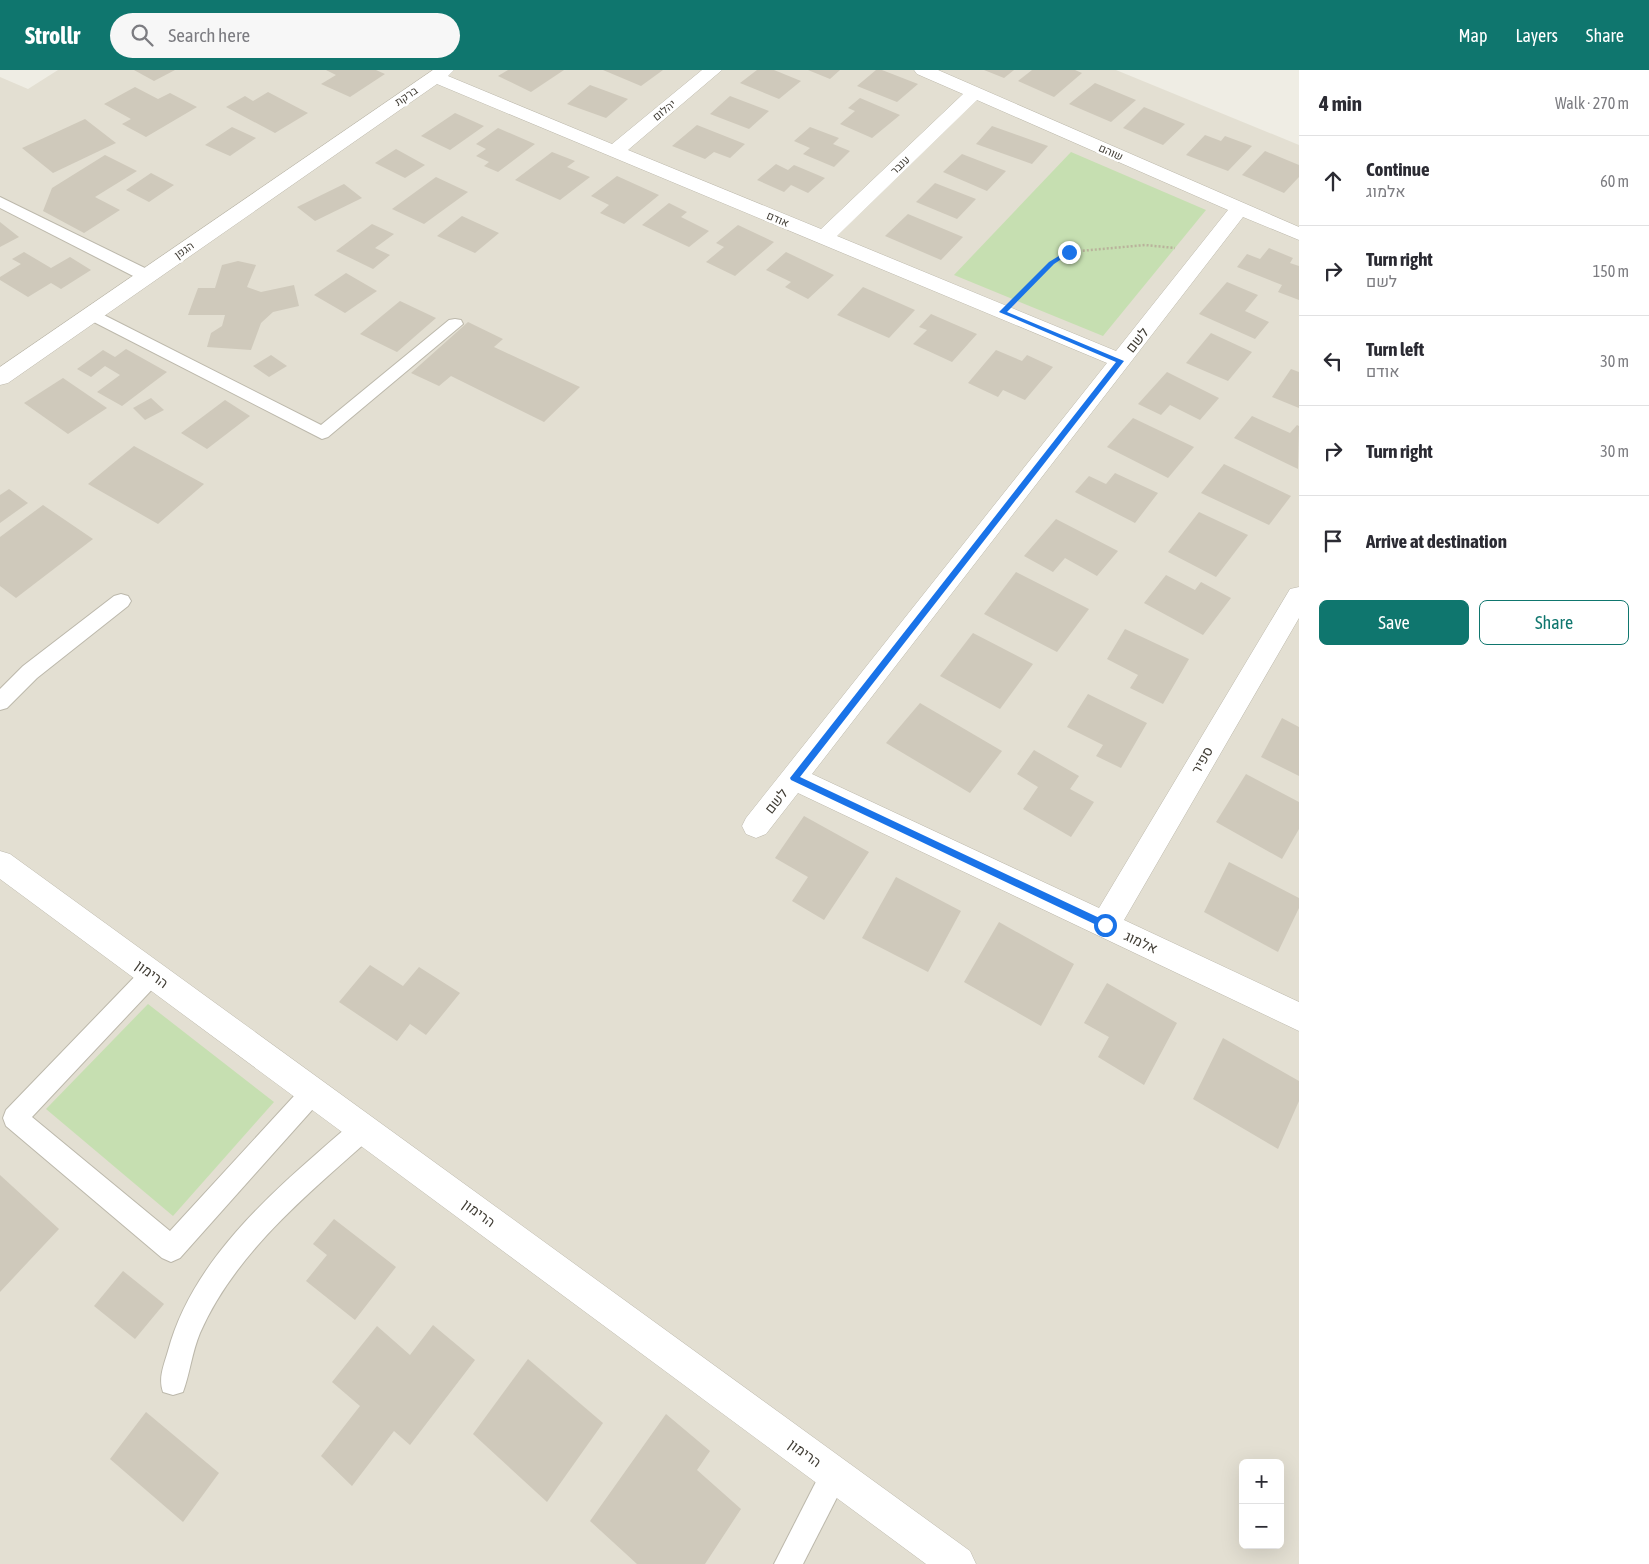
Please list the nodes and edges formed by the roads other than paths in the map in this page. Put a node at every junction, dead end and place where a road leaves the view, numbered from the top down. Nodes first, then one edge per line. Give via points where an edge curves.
1 (713, 70) edge
2 (924, 70) edge
3 (440, 73) edge
4 (975, 92) junction
5 (368, 121) joint
6 (614, 151) junction
7 (0, 202) edge
8 (1240, 208) junction
9 (1299, 234) edge
10 (824, 238) junction
11 (147, 276) junction
12 (92, 314) junction
13 (455, 324) dead end
14 (1120, 361) junction
15 (0, 378) edge
16 (121, 601) dead end
17 (1295, 612) edge
18 (0, 702) edge
19 (794, 778) junction
20 (756, 826) dead end
21 (0, 863) edge
22 (1105, 925) junction
23 (152, 974) junction
24 (1299, 1017) edge
25 (313, 1092) junction
26 (363, 1129) junction
27 (173, 1382) dead end
28 (835, 1474) junction
29 (788, 1564) edge
30 (957, 1564) edge

1 - 6 street, יהלום
2 - 4 street, שוהם
3 - 5 street, ברקת
3 - 6 street, אודם
4 - 8 street, שוהם
4 - 10 street, ענבר
5 - 11 street, הגפן
6 - 10 street, אודם
7 - 11 lane
8 - 9 street, שוהם
8 - 14 street, לשם
10 - 14 street, אודם
11 - 12 street, הגפן
12 - 13 lane via 322,433
12 - 15 street, הגפן
14 - 19 street, לשם
16 - 18 lane via 30,672
17 - 22 street, ספיר
19 - 20 street, לשם
19 - 22 street, אלמוג
21 - 23 street, הרימון
22 - 24 street, אלמוג
23 - 25 street, הרימון
23 - 25 lane via 15,1118 171,1249
25 - 26 street, הרימון
26 - 27 lane via 276,1207 224,1266 190,1324
26 - 28 street, הרימון
28 - 29 lane
28 - 30 street, הרימון

